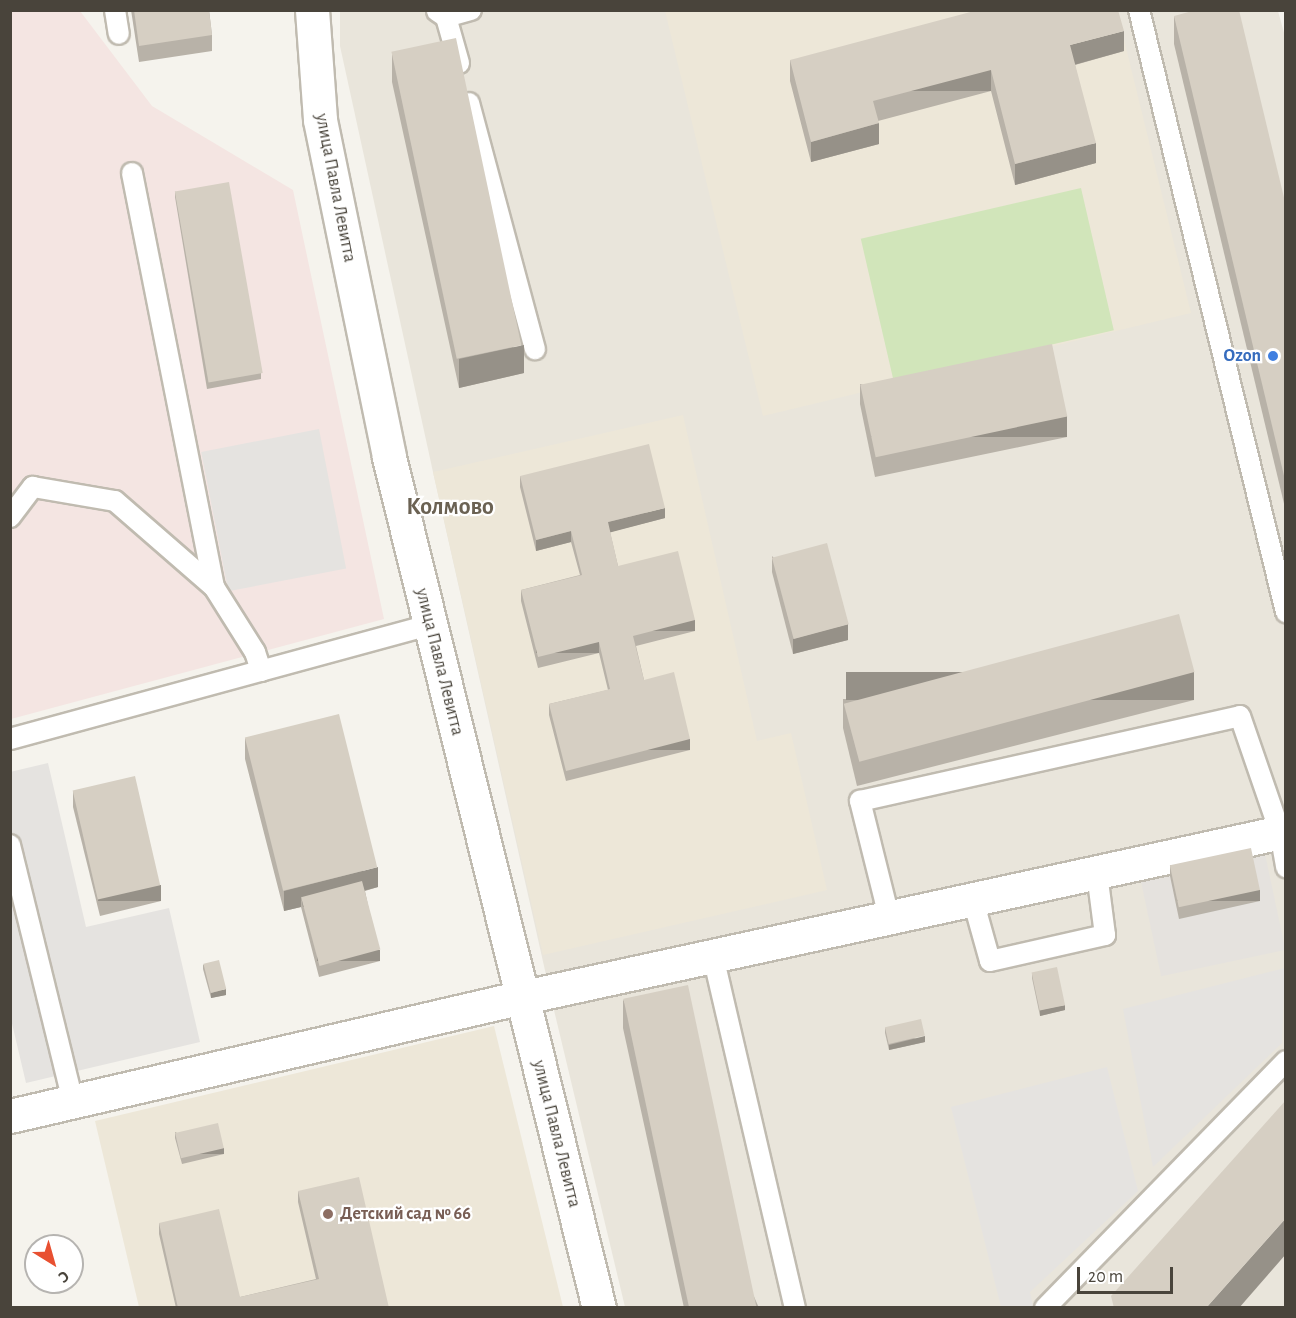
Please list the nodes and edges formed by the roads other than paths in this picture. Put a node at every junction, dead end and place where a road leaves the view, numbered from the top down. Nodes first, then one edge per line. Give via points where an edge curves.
1 (115, 10) edge
2 (312, 10) edge
3 (471, 10) edge
4 (1138, 10) edge
5 (442, 14) edge
6 (119, 34) dead end
7 (132, 173) dead end
8 (535, 350) dead end
9 (10, 517) edge
10 (214, 587) junction
11 (1286, 612) edge
12 (429, 626) junction
13 (261, 671) junction
14 (10, 738) edge
15 (1283, 831) edge
16 (10, 845) edge
17 (1286, 867) edge
18 (1097, 873) junction
19 (973, 900) junction
20 (889, 917) junction
21 (713, 956) junction
22 (523, 998) junction
23 (1286, 1061) edge
24 (73, 1102) junction
25 (10, 1116) edge
26 (599, 1308) edge
27 (795, 1308) edge
28 (1045, 1308) edge

1 - 6 lane
2 - 12 street, улица Павла Левитта via 320,120 388,457
3 - 5 lane
4 - 11 lane
5 - 8 lane
7 - 10 lane
9 - 10 lane via 33,487 115,501
10 - 13 lane via 255,652
12 - 13 lane
12 - 22 street, улица Павла Левитта
13 - 14 lane
15 - 17 lane
15 - 18 street
15 - 20 lane via 1240,716 860,801
16 - 24 lane
18 - 19 street
18 - 19 lane via 1105,936 990,960
19 - 20 street
20 - 21 street
21 - 22 street
21 - 27 lane
22 - 24 street
22 - 26 street, улица Павла Левитта
23 - 28 lane
24 - 25 street

